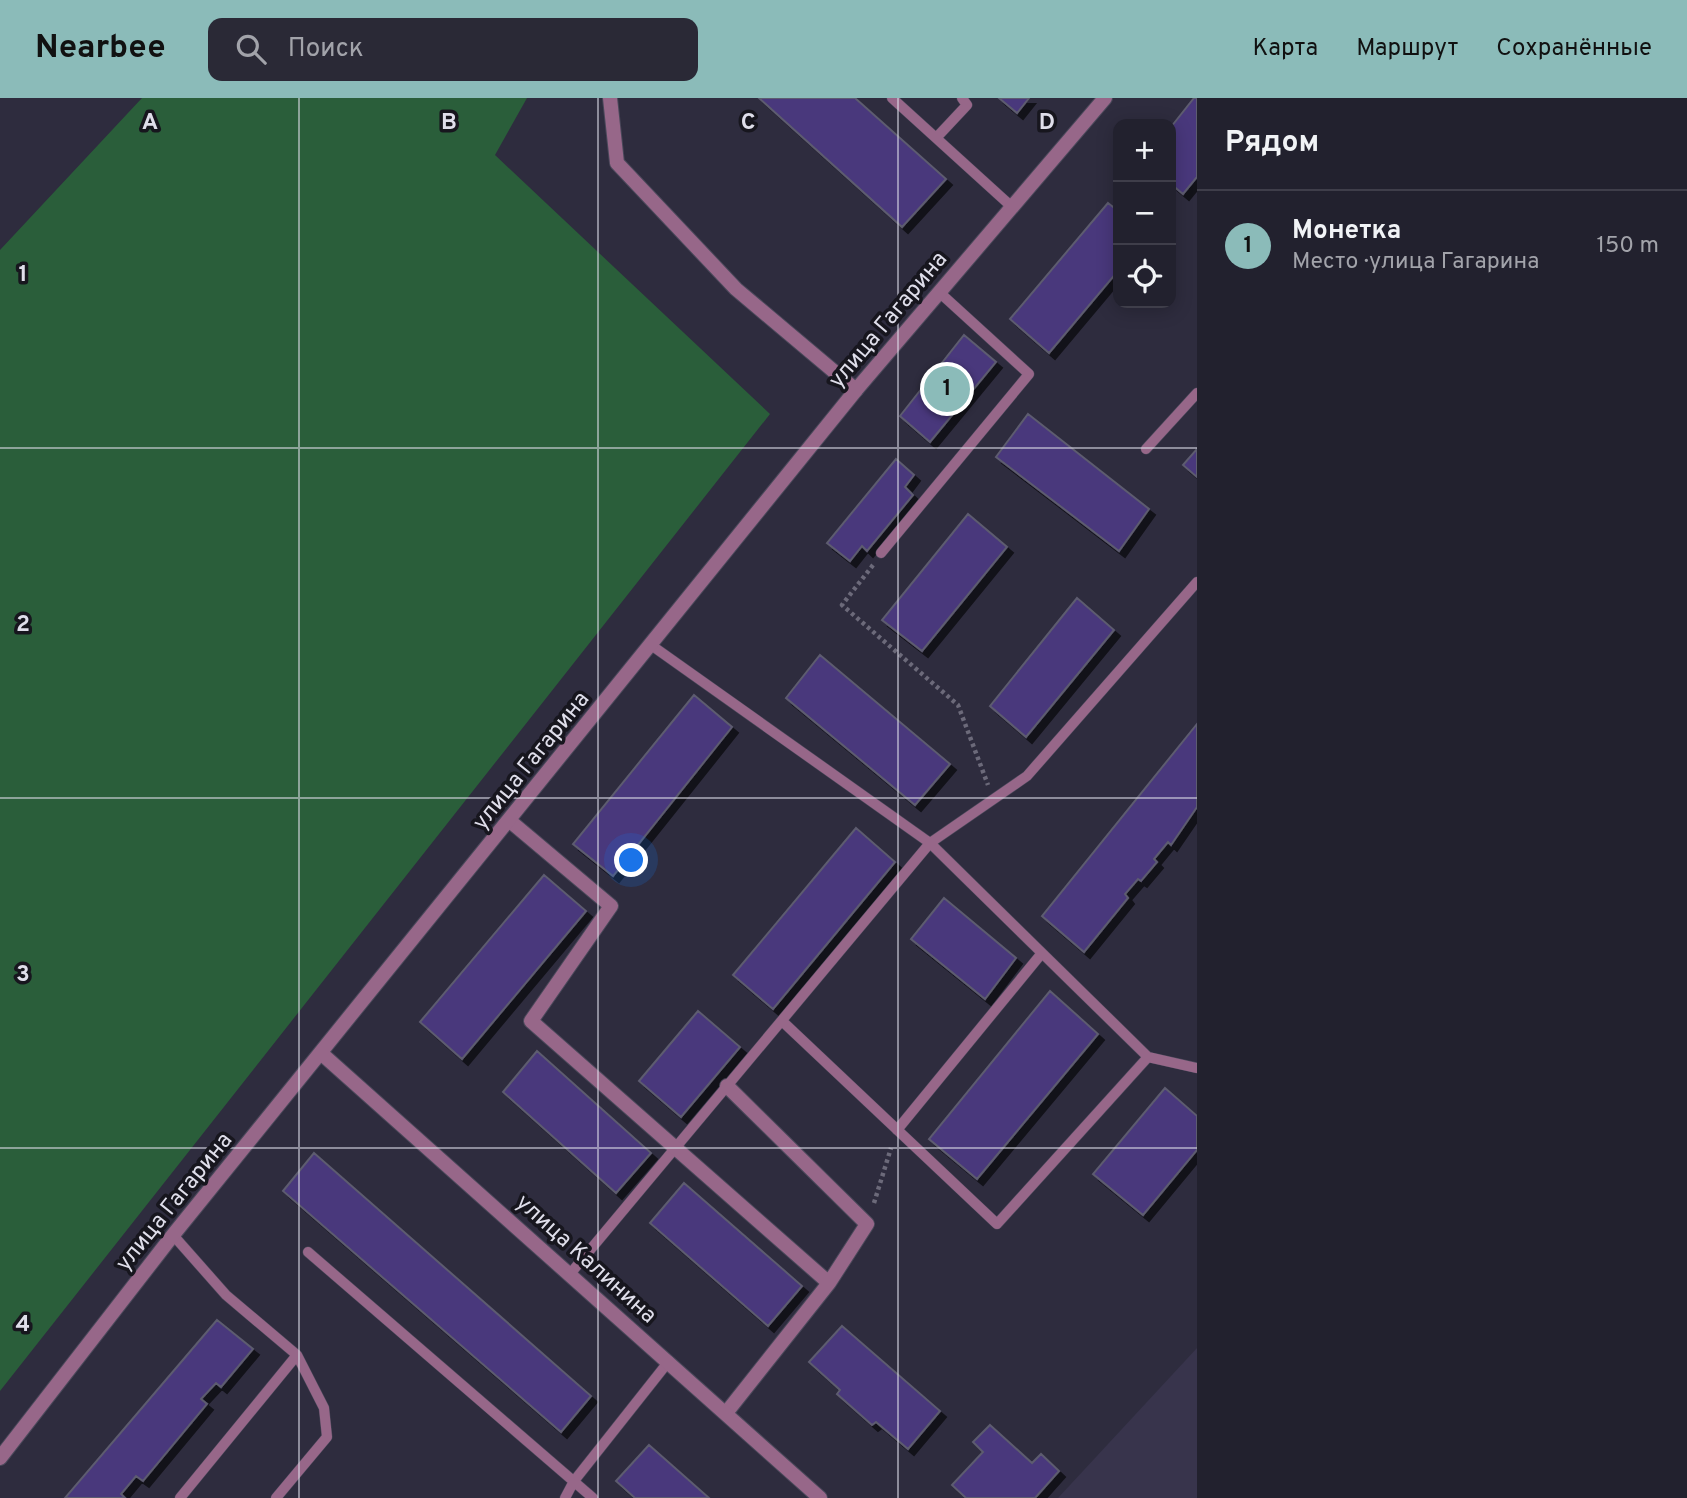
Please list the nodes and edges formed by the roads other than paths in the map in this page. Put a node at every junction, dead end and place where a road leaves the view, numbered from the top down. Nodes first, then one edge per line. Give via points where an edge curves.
1 (610, 98) edge
2 (892, 98) edge
3 (962, 98) edge
4 (1105, 98) edge
5 (937, 137) junction
6 (1012, 207) junction
7 (939, 292) junction
8 (856, 390) junction
9 (1197, 393) edge
10 (1146, 449) dead end
11 (881, 553) road end
12 (1197, 582) edge
13 (651, 645) junction
14 (510, 821) junction
15 (930, 843) junction
16 (1042, 953) junction
17 (782, 1021) junction
18 (322, 1055) junction
19 (1148, 1057) junction
20 (1197, 1068) edge
21 (727, 1086) junction
22 (897, 1129) junction
23 (674, 1150) junction
24 (173, 1235) junction
25 (308, 1252) dead end
26 (570, 1274) junction
27 (829, 1283) junction
28 (297, 1355) junction
29 (669, 1361) junction
30 (726, 1413) junction
31 (0, 1458) edge
32 (574, 1481) junction
33 (180, 1498) edge
34 (276, 1498) edge
35 (565, 1498) edge
36 (593, 1498) edge
37 (820, 1498) edge

1 - 8 street via 617,163 736,289
2 - 5 lane
3 - 5 lane via 967,105
4 - 6 street, улица Гагарина
5 - 6 lane
6 - 7 street, улица Гагарина
7 - 8 street, улица Гагарина
7 - 11 lane via 1029,374
8 - 13 street, улица Гагарина
9 - 10 lane
12 - 15 lane via 1027,776
13 - 14 street, улица Гагарина
13 - 15 lane
14 - 18 street, улица Гагарина
14 - 23 street via 611,906 531,1021
15 - 16 lane
15 - 17 lane
16 - 19 lane
16 - 22 lane
17 - 21 lane
17 - 22 lane
18 - 24 street, улица Гагарина
18 - 26 street, улица Калинина
19 - 20 lane
19 - 22 lane via 997,1224
21 - 23 lane
21 - 27 street via 867,1224
23 - 26 lane
23 - 27 street
24 - 28 lane via 226,1295
24 - 31 street, улица Гагарина
25 - 32 lane
26 - 29 street, улица Калинина
27 - 30 street
28 - 33 lane
28 - 34 lane via 324,1408 327,1437
29 - 30 street, улица Калинина
29 - 32 lane
30 - 37 street, улица Калинина
32 - 35 lane
32 - 36 lane

